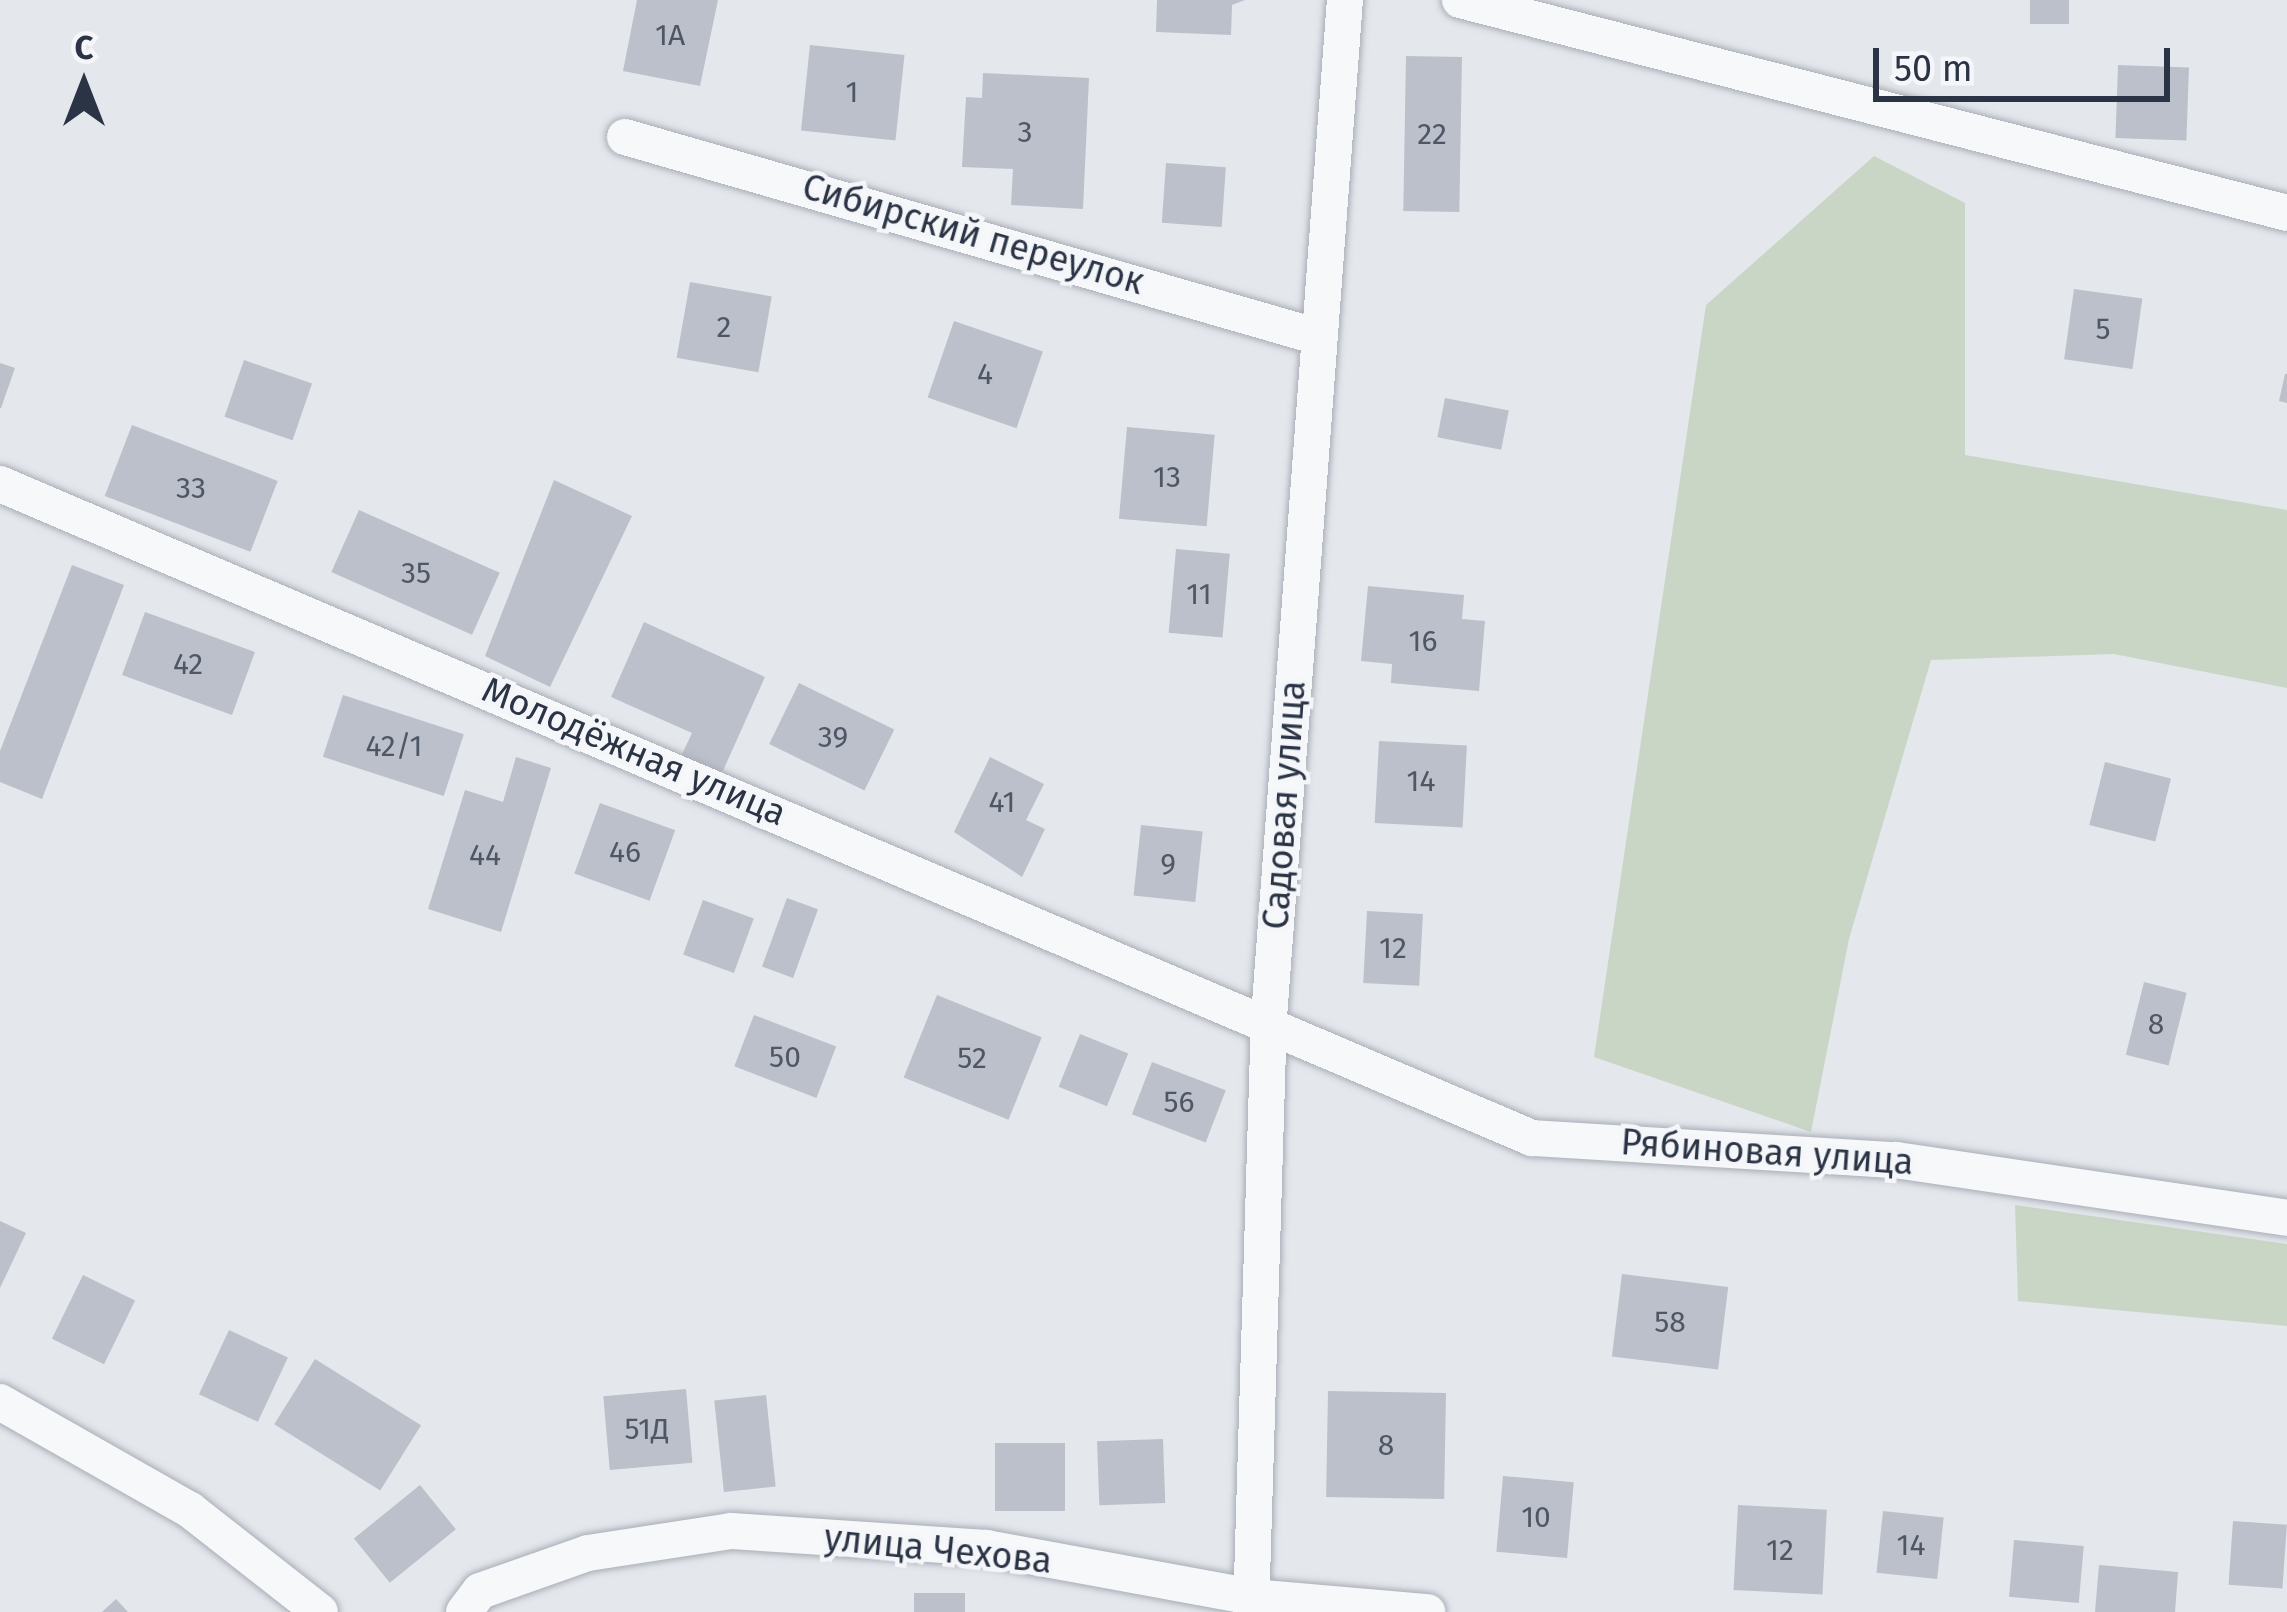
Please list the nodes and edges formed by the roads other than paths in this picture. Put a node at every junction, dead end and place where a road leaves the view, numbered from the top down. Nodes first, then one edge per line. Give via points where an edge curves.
1 (1345, 0) edge
2 (1460, 0) edge
3 (625, 137) dead end
4 (2287, 213) edge
5 (1319, 337) junction
6 (0, 484) edge
7 (1269, 1017) junction
8 (2287, 1218) edge
9 (0, 1402) edge
10 (1252, 1604) edge
11 (320, 1612) edge
12 (464, 1612) edge
13 (1427, 1612) edge

1 - 5 street, Садовая улица
2 - 4 street
3 - 5 street, Сибирский переулок
5 - 7 street, Садовая улица
6 - 7 street, Молодёжная улица
7 - 8 street, Рябиновая улица via 1532,1138 1896,1160
7 - 10 street, Садовая улица
9 - 11 street via 190,1510
10 - 12 street, улица Чехова via 986,1548 731,1531 588,1553 480,1591
10 - 13 street, улица Чехова

